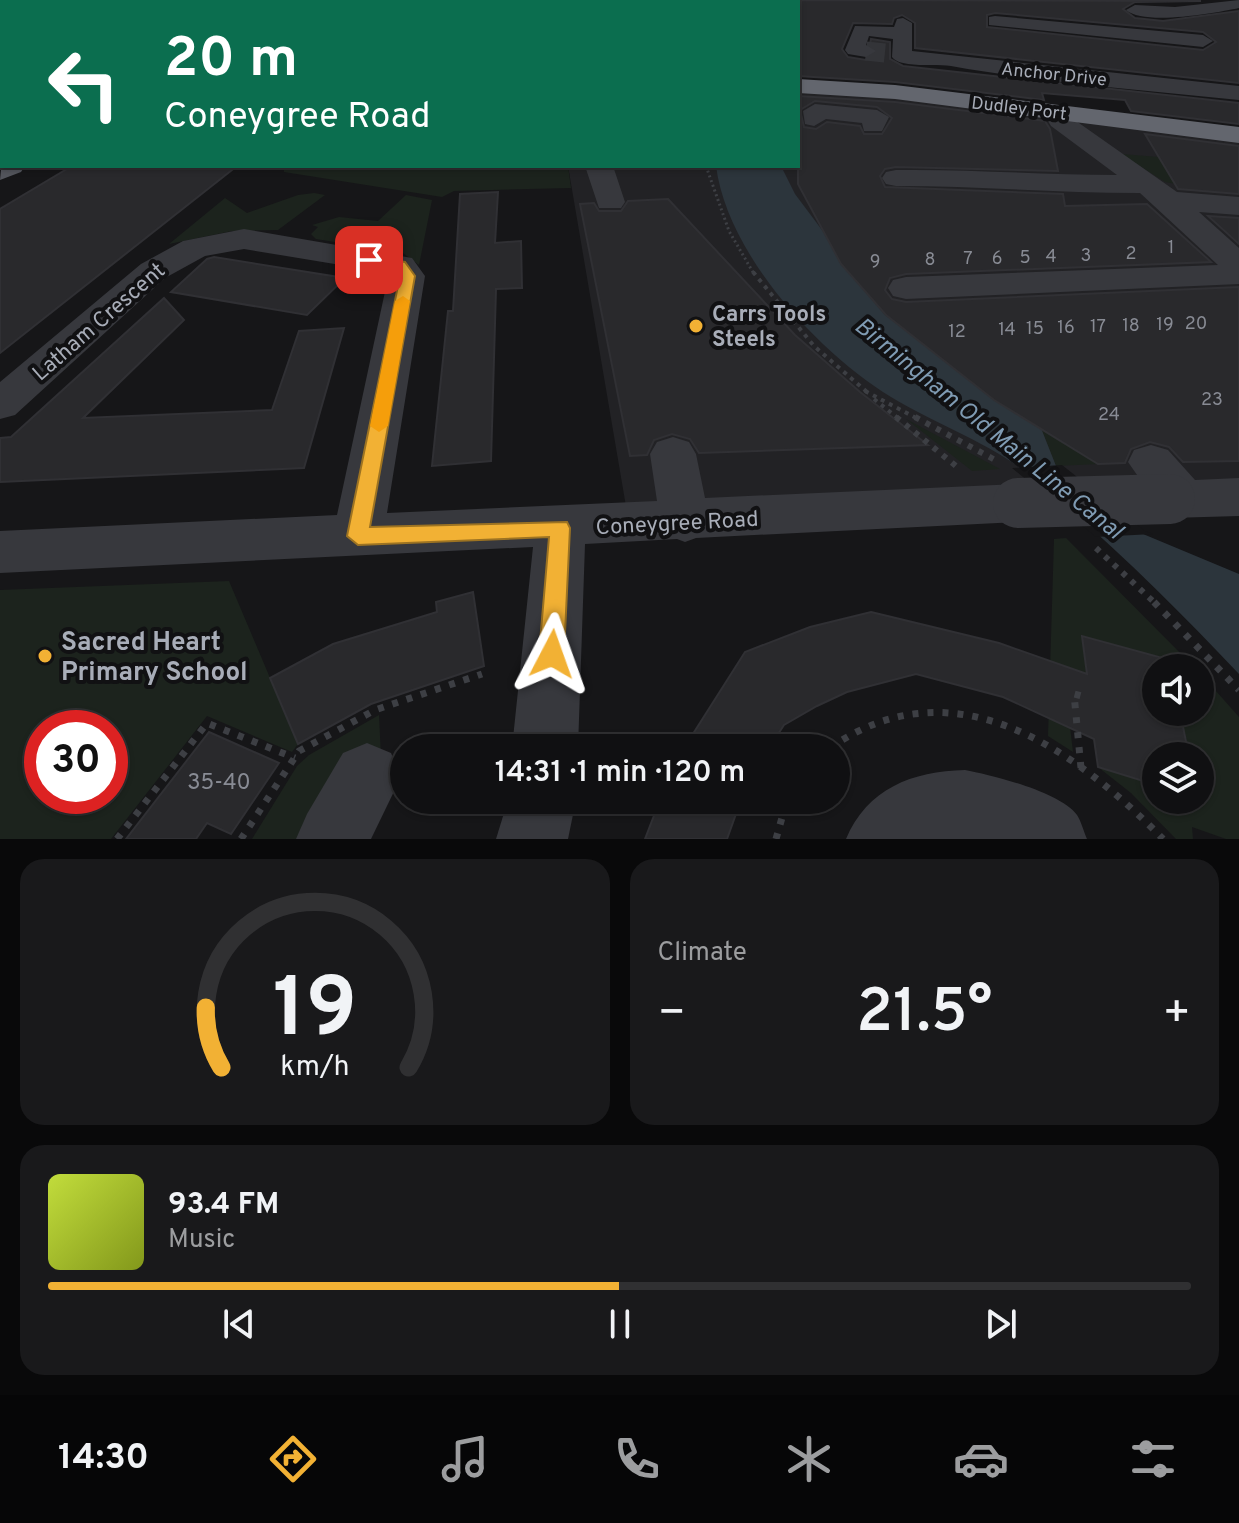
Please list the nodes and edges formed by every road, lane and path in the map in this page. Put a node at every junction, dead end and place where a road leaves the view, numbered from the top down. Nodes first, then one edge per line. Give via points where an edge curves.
1 (1232, 3) edge
2 (1093, 7) dead end
3 (1120, 9) dead end
4 (1175, 12) junction
5 (995, 21) dead end
6 (1102, 31) junction
7 (894, 49) junction
8 (800, 86) edge
9 (1239, 93) edge
10 (800, 98) edge
11 (849, 108) junction
12 (1070, 118) junction
13 (814, 119) dead end
14 (873, 126) dead end
15 (1239, 135) edge
16 (1239, 142) edge
17 (600, 168) edge
18 (706, 168) edge
19 (896, 178) dead end
20 (1160, 193) junction
21 (610, 202) dead end
22 (1237, 207) edge
23 (978, 208) dead end
24 (1226, 262) edge
25 (1035, 288) dead end
26 (0, 405) edge
27 (673, 454) dead end
28 (1239, 497) edge
29 (1008, 504) junction
30 (685, 522) junction
31 (560, 528) junction
32 (358, 536) junction
33 (0, 552) edge
34 (482, 674) dead end
35 (1089, 698) dead end
36 (546, 734) edge
37 (850, 737) edge
38 (295, 758) junction
39 (1081, 768) junction
40 (367, 777) dead end
41 (538, 814) edge
42 (783, 814) edge
43 (117, 839) edge
44 (241, 839) edge
45 (332, 839) edge
46 (532, 839) edge
47 (776, 839) edge
48 (882, 839) edge
49 (1051, 839) edge
50 (1163, 839) edge

1 - 4 street
2 - 6 street
3 - 4 street
4 - 6 street via 1218,38
5 - 6 street
7 - 7 street, Anchor Drive via 856,26 855,50
7 - 9 street, Anchor Drive via 998,68
8 - 12 highway, Dudley Port via 895,92
10 - 11 highway, Dudley Port
11 - 12 highway, Dudley Port
11 - 13 street via 815,111
11 - 14 street via 877,117
12 - 15 highway, Dudley Port
12 - 16 highway, Dudley Port
12 - 20 street
17 - 21 street
18 - 29 path via 732,237 773,301 865,391
19 - 20 street via 986,177
20 - 22 street
20 - 23 street via 1031,204 972,202
20 - 24 street
24 - 25 street
26 - 32 street, Latham Crescent via 153,271 195,248 244,239 400,265 408,276
27 - 30 street
28 - 29 street, Coneygree Road, bridge via 1168,486
29 - 30 street, Coneygree Road
30 - 31 street, Coneygree Road
31 - 32 street, Coneygree Road
31 - 36 street
32 - 33 street, Coneygree Road
34 - 38 path via 339,726
35 - 39 path via 1074,694
37 - 39 path via 912,712 949,712 1014,730
38 - 43 path via 207,723
38 - 44 path
39 - 50 path via 1132,806
40 - 45 street
41 - 46 street
42 - 47 path
48 - 49 street via 906,818 962,803 994,808

